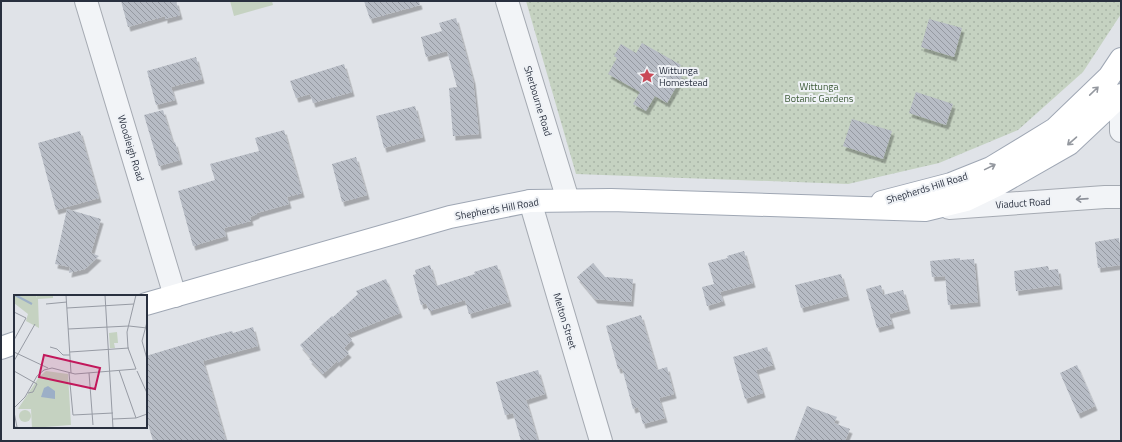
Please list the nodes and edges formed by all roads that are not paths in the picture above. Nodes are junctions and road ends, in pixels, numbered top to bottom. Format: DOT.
graph roads {
  1 [pos="86,1"];
  2 [pos="507,1"];
  3 [pos="1121,59"];
  4 [pos="1121,95"];
  5 [pos="1121,120"];
  6 [pos="1121,132"];
  7 [pos="1121,197"];
  8 [pos="568,200"];
  9 [pos="530,201"];
  10 [pos="859,208"];
  11 [pos="925,210"];
  12 [pos="175,296"];
  13 [pos="147,304"];
  14 [pos="14,343"];
  15 [pos="1,348"];
  16 [pos="601,441"];
  1 -- 12 [label="street, Woodleigh Road"];
  2 -- 8 [label="street, Sherbourne Road"];
  10 -- 3 [label="main road, Shepherds Hill Road, one-way"];
  4 -- 11 [label="main road, Shepherds Hill Road, one-way"];
  5 -- 6 [label="street"];
  7 -- 11 [label="street, Viaduct Road, one-way"];
  8 -- 9 [label="main road, Shepherds Hill Road"];
  8 -- 10 [label="main road, Shepherds Hill Road"];
  9 -- 12 [label="main road, Shepherds Hill Road"];
  9 -- 16 [label="street, Melton Street"];
  10 -- 11 [label="main road, Shepherds Hill Road"];
  12 -- 13 [label="main road, Shepherds Hill Road"];
  14 -- 15 [label="main road"];
}
